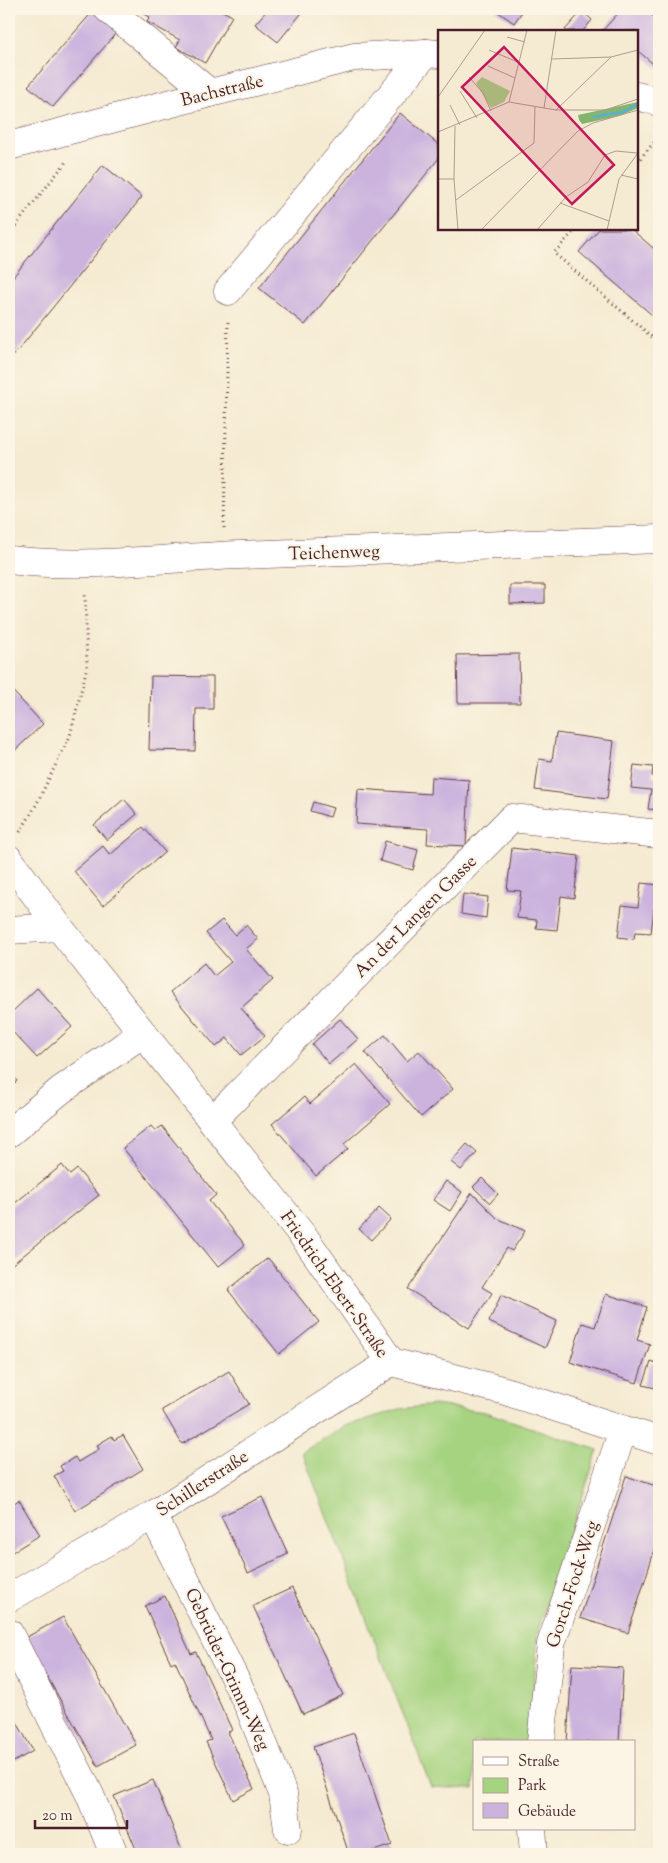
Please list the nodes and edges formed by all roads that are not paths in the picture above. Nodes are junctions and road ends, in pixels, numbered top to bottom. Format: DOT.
graph roads {
  1 [pos="108,9"];
  2 [pos="433,54"];
  3 [pos="210,93"];
  4 [pos="638,96"];
  5 [pos="659,102"];
  6 [pos="9,146"];
  7 [pos="228,291"];
  8 [pos="659,539"];
  9 [pos="9,560"];
  10 [pos="659,834"];
  11 [pos="13,848"];
  12 [pos="59,927"];
  13 [pos="9,930"];
  14 [pos="143,1033"];
  15 [pos="213,1120"];
  16 [pos="9,1133"];
  17 [pos="390,1362"];
  18 [pos="623,1430"];
  19 [pos="659,1441"];
  20 [pos="153,1514"];
  21 [pos="9,1598"];
  22 [pos="9,1633"];
  23 [pos="541,1740"];
  24 [pos="288,1829"];
  25 [pos="532,1830"];
  26 [pos="114,1854"];
  27 [pos="534,1854"];
  1 -- 3 [label="street"];
  2 -- 3 [label="street, Bachstraße"];
  2 -- 7 [label="street"];
  3 -- 6 [label="street, Bachstraße"];
  4 -- 5 [label="street"];
  8 -- 9 [label="street, Teichenweg"];
  10 -- 15 [label="street, An der Langen Gasse"];
  11 -- 12 [label="street, Friedrich-Ebert-Straße"];
  12 -- 13 [label="street"];
  12 -- 14 [label="street, Friedrich-Ebert-Straße"];
  14 -- 15 [label="street, Friedrich-Ebert-Straße"];
  14 -- 16 [label="street"];
  15 -- 17 [label="street, Friedrich-Ebert-Straße"];
  17 -- 18 [label="street, Friedrich-Ebert-Straße"];
  17 -- 20 [label="street, Schillerstraße"];
  18 -- 19 [label="street, Friedrich-Ebert-Straße"];
  18 -- 23 [label="street, Gorch-Fock-Weg"];
  20 -- 21 [label="street, Schillerstraße"];
  20 -- 24 [label="street, Gebrüder-Grimm-Weg"];
  22 -- 26 [label="street"];
  25 -- 27 [label="street"];
}
